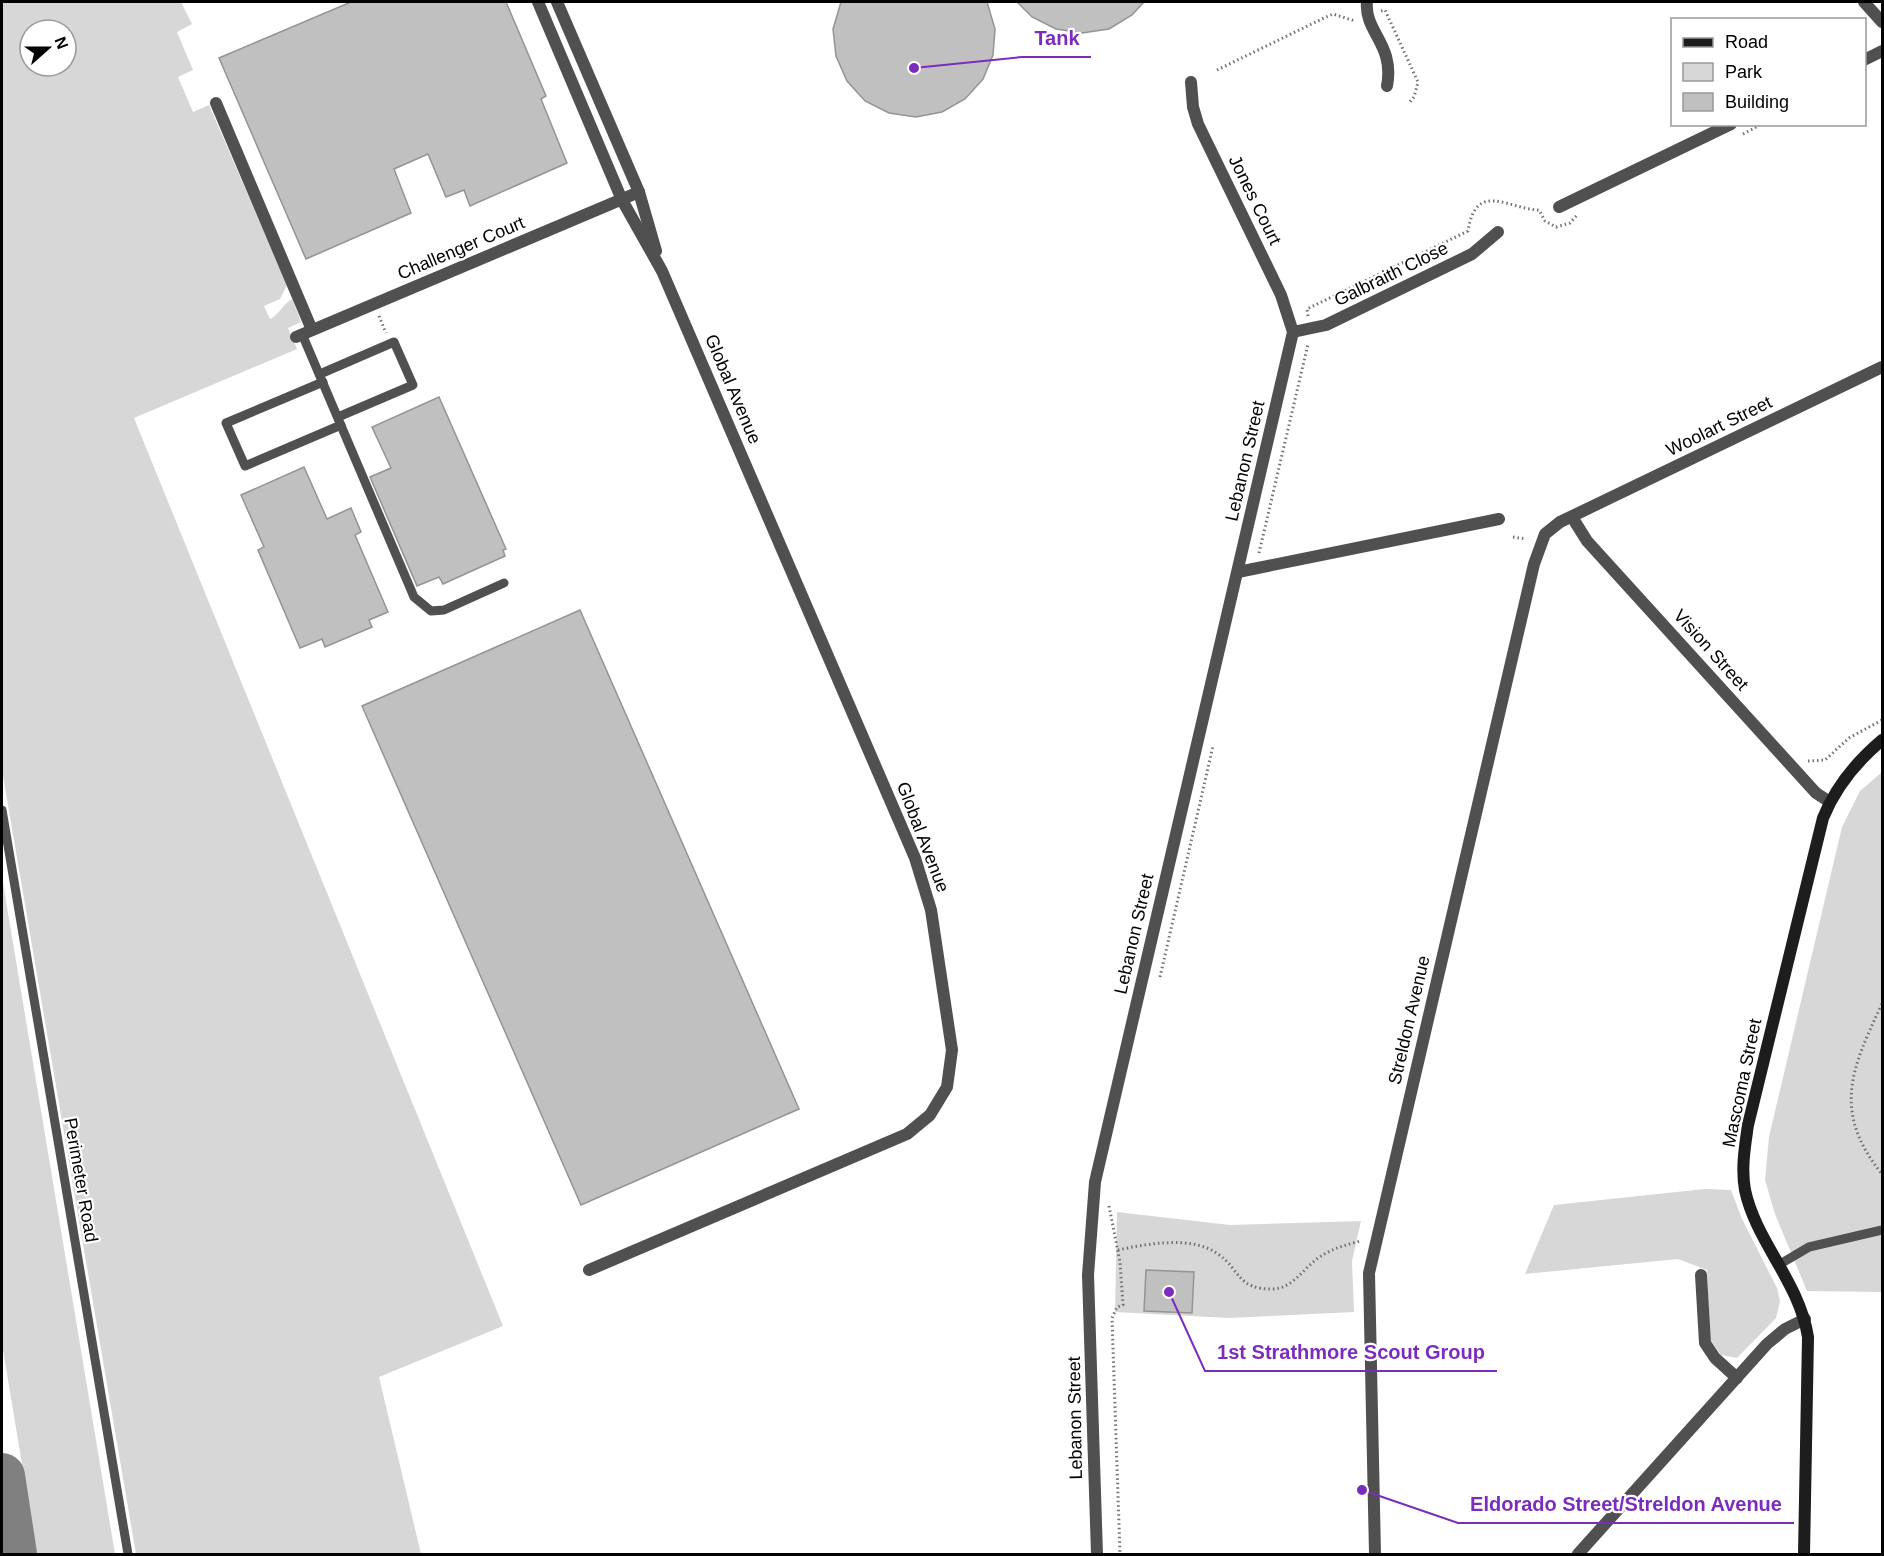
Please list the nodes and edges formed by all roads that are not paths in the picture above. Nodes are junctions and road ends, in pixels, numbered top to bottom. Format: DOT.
graph roads {
  1 [pos="538,2"];
  2 [pos="557,2"];
  3 [pos="1366,2"];
  4 [pos="1864,2"];
  5 [pos="1882,22"];
  6 [pos="1882,51"];
  7 [pos="1866,59"];
  8 [pos="1191,82"];
  9 [pos="1387,86"];
  10 [pos="216,103"];
  11 [pos="1727,126"];
  12 [pos="639,192"];
  13 [pos="622,200"];
  14 [pos="1559,207"];
  15 [pos="1498,232"];
  16 [pos="662,271"];
  17 [pos="1293,332"];
  18 [pos="304,333"];
  19 [pos="1882,367"];
  20 [pos="321,378"];
  21 [pos="339,421"];
  22 [pos="1572,517"];
  23 [pos="1499,519"];
  24 [pos="1238,572"];
  25 [pos="504,583"];
  26 [pos="1882,740"];
  27 [pos="1830,802"];
  28 [pos="2,810"];
  29 [pos="1882,1230"];
  30 [pos="1780,1264"];
  31 [pos="589,1270"];
  32 [pos="1701,1275"];
  33 [pos="1805,1319"];
  34 [pos="1737,1378"];
  35 [pos="128,1554"];
  36 [pos="1096,1554"];
  37 [pos="1375,1554"];
  38 [pos="1578,1554"];
  39 [pos="1804,1554"];
  1 -- 13 [label="street, Global Avenue"];
  2 -- 12 [label="street, Global Avenue"];
  3 -- 9 [label="street"];
  4 -- 5 [label="street"];
  6 -- 7 [label="street"];
  8 -- 17 [label="street, Jones Court"];
  10 -- 18 [label="street"];
  11 -- 14 [label="street"];
  12 -- 13 [label="street, Challenger Court"];
  12 -- 16 [label="street, Global Avenue"];
  13 -- 16 [label="street, Global Avenue"];
  13 -- 18 [label="street, Challenger Court"];
  15 -- 17 [label="street, Galbraith Close"];
  16 -- 31 [label="street, Global Avenue"];
  17 -- 24 [label="street, Lebanon Street"];
  18 -- 20 [label="lane"];
  19 -- 22 [label="street, Woolart Street"];
  20 -- 21 [label="lane"];
  20 -- 21 [label="lane"];
  20 -- 21 [label="lane"];
  21 -- 25 [label="lane"];
  22 -- 27 [label="street, Vision Street"];
  22 -- 37 [label="street, Streldon Avenue"];
  23 -- 24 [label="street"];
  24 -- 36 [label="street, Lebanon Street"];
  26 -- 27 [label="main road, Mascoma Street"];
  27 -- 30 [label="main road, Mascoma Street"];
  28 -- 35 [label="lane, Perimeter Road"];
  29 -- 30 [label="lane"];
  30 -- 33 [label="main road, Mascoma Street"];
  32 -- 34 [label="street"];
  33 -- 34 [label="street"];
  33 -- 39 [label="main road, Mascoma Street"];
  34 -- 38 [label="street"];
}
